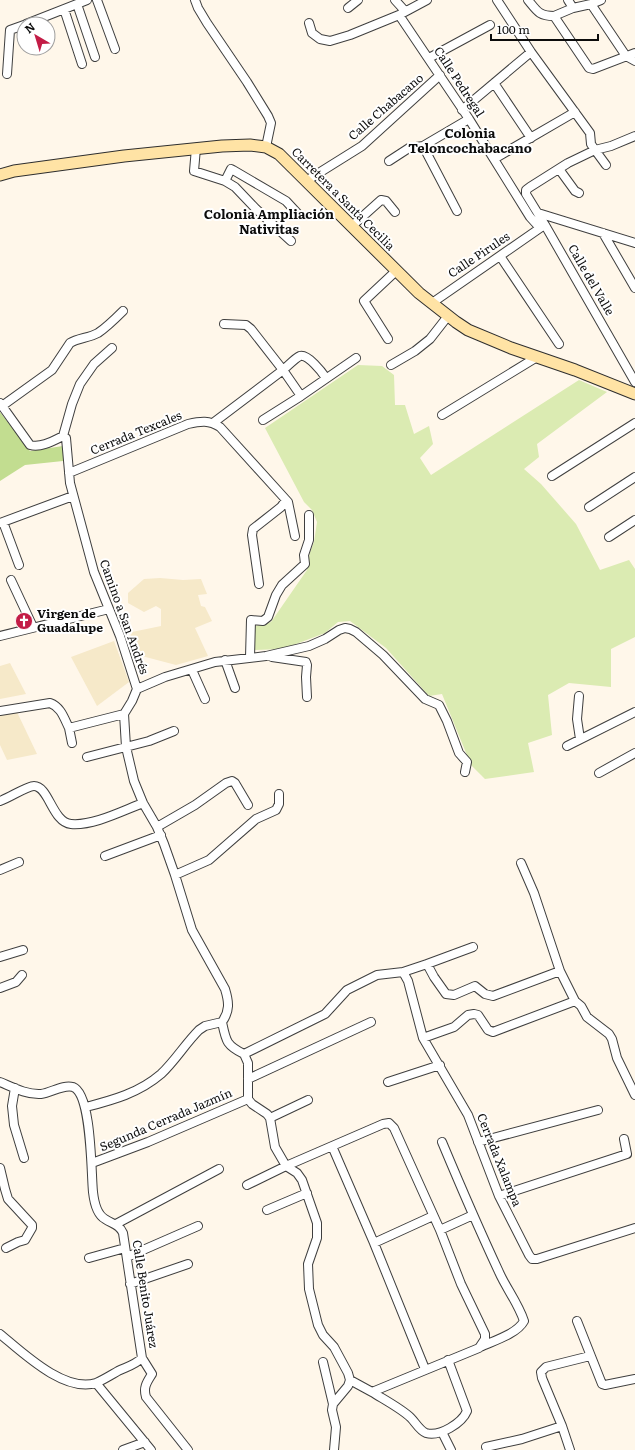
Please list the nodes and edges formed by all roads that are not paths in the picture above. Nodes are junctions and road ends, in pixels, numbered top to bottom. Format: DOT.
graph roads {
  1 [pos="87,0"];
  2 [pos="97,0"];
  3 [pos="195,0"];
  4 [pos="358,0"];
  5 [pos="395,0"];
  6 [pos="427,0"];
  7 [pos="497,0"];
  8 [pos="528,0"];
  9 [pos="568,0"];
  10 [pos="601,0"];
  11 [pos="77,4"];
  12 [pos="591,4"];
  13 [pos="348,8"];
  14 [pos="573,8"];
  15 [pos="64,9"];
  16 [pos="402,13"];
  17 [pos="46,16"];
  18 [pos="554,16"];
  19 [pos="309,23"];
  20 [pos="490,25"];
  21 [pos="16,28"];
  22 [pos="115,49"];
  23 [pos="531,52"];
  24 [pos="635,53"];
  25 [pos="626,56"];
  26 [pos="95,57"];
  27 [pos="429,58"];
  28 [pos="635,61"];
  29 [pos="82,64"];
  30 [pos="7,74"];
  31 [pos="440,75"];
  32 [pos="494,83"];
  33 [pos="462,110"];
  34 [pos="575,112"];
  35 [pos="469,119"];
  36 [pos="635,136"];
  37 [pos="531,138"];
  38 [pos="423,146"];
  39 [pos="266,147"];
  40 [pos="196,148"];
  41 [pos="595,150"];
  42 [pos="494,159"];
  43 [pos="389,161"];
  44 [pos="606,165"];
  45 [pos="559,169"];
  46 [pos="0,175"];
  47 [pos="225,181"];
  48 [pos="306,181"];
  49 [pos="579,193"];
  50 [pos="395,212"];
  51 [pos="457,212"];
  52 [pos="538,213"];
  53 [pos="300,215"];
  54 [pos="352,226"];
  55 [pos="543,227"];
  56 [pos="603,233"];
  57 [pos="291,241"];
  58 [pos="635,243"];
  59 [pos="500,256"];
  60 [pos="396,271"];
  61 [pos="635,288"];
  62 [pos="432,303"];
  63 [pos="123,311"];
  64 [pos="448,316"];
  65 [pos="224,324"];
  66 [pos="388,339"];
  67 [pos="559,344"];
  68 [pos="112,348"];
  69 [pos="537,357"];
  70 [pos="356,358"];
  71 [pos="391,365"];
  72 [pos="283,370"];
  73 [pos="326,378"];
  74 [pos="635,382"];
  75 [pos="635,394"];
  76 [pos="301,396"];
  77 [pos="1,405"];
  78 [pos="442,415"];
  79 [pos="263,420"];
  80 [pos="213,423"];
  81 [pos="635,423"];
  82 [pos="63,436"];
  83 [pos="69,473"];
  84 [pos="552,476"];
  85 [pos="635,477"];
  86 [pos="73,496"];
  87 [pos="286,500"];
  88 [pos="589,507"];
  89 [pos="309,515"];
  90 [pos="635,520"];
  91 [pos="2,523"];
  92 [pos="295,536"];
  93 [pos="609,537"];
  94 [pos="19,565"];
  95 [pos="11,580"];
  96 [pos="259,584"];
  97 [pos="109,609"];
  98 [pos="32,627"];
  99 [pos="0,636"];
  100 [pos="266,656"];
  101 [pos="250,657"];
  102 [pos="225,660"];
  103 [pos="192,670"];
  104 [pos="235,688"];
  105 [pos="138,689"];
  106 [pos="579,696"];
  107 [pos="307,697"];
  108 [pos="205,699"];
  109 [pos="0,711"];
  110 [pos="635,712"];
  111 [pos="124,714"];
  112 [pos="69,728"];
  113 [pos="174,731"];
  114 [pos="580,739"];
  115 [pos="72,743"];
  116 [pos="567,746"];
  117 [pos="126,747"];
  118 [pos="635,753"];
  119 [pos="87,757"];
  120 [pos="465,772"];
  121 [pos="599,773"];
  122 [pos="279,794"];
  123 [pos="0,801"];
  124 [pos="143,803"];
  125 [pos="248,804"];
  126 [pos="159,831"];
  127 [pos="105,856"];
  128 [pos="19,862"];
  129 [pos="521,863"];
  130 [pos="0,870"];
  131 [pos="175,875"];
  132 [pos="473,947"];
  133 [pos="23,950"];
  134 [pos="0,957"];
  135 [pos="427,964"];
  136 [pos="560,971"];
  137 [pos="403,972"];
  138 [pos="22,975"];
  139 [pos="0,988"];
  140 [pos="575,1001"];
  141 [pos="222,1022"];
  142 [pos="371,1022"];
  143 [pos="423,1038"];
  144 [pos="244,1054"];
  145 [pos="440,1065"];
  146 [pos="248,1079"];
  147 [pos="0,1082"];
  148 [pos="388,1082"];
  149 [pos="15,1088"];
  150 [pos="635,1095"];
  151 [pos="248,1099"];
  152 [pos="308,1100"];
  153 [pos="86,1107"];
  154 [pos="598,1110"];
  155 [pos="270,1118"];
  156 [pos="624,1139"];
  157 [pos="442,1142"];
  158 [pos="478,1142"];
  159 [pos="332,1146"];
  160 [pos="635,1151"];
  161 [pos="626,1154"];
  162 [pos="24,1158"];
  163 [pos="92,1164"];
  164 [pos="286,1166"];
  165 [pos="0,1168"];
  166 [pos="219,1169"];
  167 [pos="248,1185"];
  168 [pos="307,1193"];
  169 [pos="499,1196"];
  170 [pos="268,1210"];
  171 [pos="433,1216"];
  172 [pos="473,1216"];
  173 [pos="116,1224"];
  174 [pos="198,1226"];
  175 [pos="635,1228"];
  176 [pos="440,1230"];
  177 [pos="374,1243"];
  178 [pos="6,1248"];
  179 [pos="125,1248"];
  180 [pos="127,1257"];
  181 [pos="89,1258"];
  182 [pos="188,1264"];
  183 [pos="130,1284"];
  184 [pos="577,1321"];
  185 [pos="0,1334"];
  186 [pos="479,1348"];
  187 [pos="590,1356"];
  188 [pos="142,1358"];
  189 [pos="448,1360"];
  190 [pos="323,1362"];
  191 [pos="425,1370"];
  192 [pos="635,1379"];
  193 [pos="350,1380"];
  194 [pos="96,1383"];
  195 [pos="372,1392"];
  196 [pos="333,1404"];
  197 [pos="562,1426"];
  198 [pos="442,1432"];
  199 [pos="145,1442"];
  200 [pos="486,1447"];
  201 [pos="123,1450"];
  202 [pos="151,1450"];
  203 [pos="188,1450"];
  204 [pos="334,1450"];
  205 [pos="451,1450"];
  206 [pos="570,1450"];
  1 -- 11 [label="street"];
  2 -- 22 [label="street"];
  3 -- 39 [label="street"];
  4 -- 13 [label="street"];
  5 -- 16 [label="street, Calle Pedregal"];
  6 -- 16 [label="street"];
  7 -- 23 [label="street"];
  8 -- 18 [label="street"];
  9 -- 14 [label="street"];
  10 -- 12 [label="street"];
  11 -- 15 [label="street"];
  11 -- 26 [label="street"];
  12 -- 14 [label="street"];
  12 -- 25 [label="street"];
  14 -- 18 [label="street"];
  15 -- 17 [label="street"];
  15 -- 29 [label="street"];
  16 -- 19 [label="street"];
  16 -- 27 [label="street, Calle Pedregal"];
  18 -- 25 [label="street"];
  20 -- 27 [label="street"];
  21 -- 30 [label="street"];
  23 -- 32 [label="street"];
  23 -- 34 [label="street"];
  24 -- 25 [label="street"];
  25 -- 28 [label="street"];
  27 -- 31 [label="street, Calle Pedregal"];
  31 -- 33 [label="street, Calle Pedregal"];
  31 -- 48 [label="street, Calle Chabacano"];
  32 -- 33 [label="street"];
  32 -- 37 [label="street"];
  33 -- 35 [label="street, Calle Pedregal"];
  34 -- 37 [label="street"];
  34 -- 41 [label="street"];
  35 -- 38 [label="street"];
  35 -- 42 [label="street, Calle Pedregal"];
  36 -- 41 [label="street"];
  37 -- 42 [label="street"];
  38 -- 43 [label="street"];
  38 -- 51 [label="street"];
  39 -- 40 [label="main road"];
  39 -- 48 [label="main road, Carretera a Santa Cecilia"];
  40 -- 46 [label="main road"];
  40 -- 47 [label="street"];
  41 -- 44 [label="street"];
  41 -- 45 [label="street"];
  42 -- 55 [label="street, Calle Pedregal"];
  45 -- 49 [label="street"];
  45 -- 52 [label="street, Calle del Valle"];
  47 -- 53 [label="street"];
  47 -- 57 [label="street"];
  48 -- 54 [label="main road, Carretera a Santa Cecilia"];
  50 -- 54 [label="street"];
  52 -- 55 [label="street, Calle del Valle"];
  52 -- 56 [label="street"];
  54 -- 60 [label="main road, Carretera a Santa Cecilia"];
  55 -- 59 [label="street, Calle Pirules"];
  55 -- 74 [label="street, Calle del Valle"];
  56 -- 58 [label="street"];
  56 -- 61 [label="street"];
  59 -- 62 [label="street, Calle Pirules"];
  59 -- 67 [label="street"];
  60 -- 62 [label="main road, Carretera a Santa Cecilia"];
  60 -- 66 [label="street"];
  62 -- 64 [label="main road, Carretera a Santa Cecilia"];
  63 -- 77 [label="street"];
  64 -- 69 [label="main road, Carretera a Santa Cecilia"];
  64 -- 71 [label="street"];
  65 -- 72 [label="street"];
  68 -- 82 [label="street"];
  69 -- 75 [label="main road, Carretera a Santa Cecilia"];
  69 -- 78 [label="street"];
  70 -- 73 [label="street"];
  72 -- 73 [label="street"];
  72 -- 76 [label="street"];
  72 -- 80 [label="street"];
  73 -- 76 [label="street"];
  76 -- 79 [label="street"];
  77 -- 82 [label="street"];
  80 -- 83 [label="street, Cerrada Texcales"];
  80 -- 87 [label="street"];
  81 -- 84 [label="street"];
  82 -- 83 [label="street, Camino a San Andrés"];
  83 -- 86 [label="street, Camino a San Andrés"];
  85 -- 88 [label="street"];
  86 -- 91 [label="street"];
  86 -- 97 [label="street, Camino a San Andrés"];
  87 -- 92 [label="street"];
  87 -- 96 [label="street"];
  89 -- 101 [label="street"];
  90 -- 93 [label="street"];
  91 -- 94 [label="street"];
  95 -- 98 [label="street"];
  97 -- 98 [label="street"];
  97 -- 105 [label="street, Camino a San Andrés"];
  98 -- 99 [label="street"];
  100 -- 101 [label="street"];
  100 -- 107 [label="street"];
  100 -- 120 [label="street"];
  101 -- 102 [label="street"];
  102 -- 103 [label="street"];
  102 -- 104 [label="street"];
  103 -- 105 [label="street"];
  103 -- 108 [label="street"];
  105 -- 111 [label="street, Camino a San Andrés"];
  106 -- 114 [label="street"];
  109 -- 112 [label="street"];
  110 -- 114 [label="street"];
  111 -- 112 [label="street"];
  111 -- 117 [label="street"];
  112 -- 115 [label="street"];
  113 -- 117 [label="street"];
  114 -- 116 [label="street"];
  117 -- 119 [label="street"];
  117 -- 124 [label="street"];
  118 -- 121 [label="street"];
  122 -- 131 [label="street"];
  123 -- 124 [label="street"];
  124 -- 126 [label="street"];
  125 -- 126 [label="street"];
  126 -- 127 [label="street"];
  126 -- 131 [label="street"];
  128 -- 130 [label="street"];
  129 -- 136 [label="street"];
  131 -- 141 [label="street"];
  132 -- 135 [label="street"];
  133 -- 134 [label="street"];
  135 -- 136 [label="street"];
  135 -- 137 [label="street"];
  136 -- 140 [label="street"];
  137 -- 143 [label="street, Cerrada Xalampa"];
  137 -- 144 [label="street"];
  138 -- 139 [label="street"];
  140 -- 143 [label="street"];
  140 -- 150 [label="street"];
  141 -- 144 [label="street"];
  141 -- 153 [label="street"];
  142 -- 146 [label="street"];
  143 -- 145 [label="street, Cerrada Xalampa"];
  144 -- 146 [label="street"];
  145 -- 148 [label="street"];
  145 -- 158 [label="street, Cerrada Xalampa"];
  146 -- 151 [label="street"];
  147 -- 149 [label="street"];
  149 -- 153 [label="street"];
  149 -- 162 [label="street"];
  151 -- 155 [label="street"];
  151 -- 163 [label="street, Segunda Cerrada Jazmín"];
  152 -- 155 [label="street"];
  153 -- 163 [label="street"];
  154 -- 158 [label="street"];
  155 -- 164 [label="street"];
  156 -- 161 [label="street"];
  157 -- 172 [label="street"];
  158 -- 169 [label="street, Cerrada Xalampa"];
  159 -- 164 [label="street"];
  159 -- 171 [label="street"];
  159 -- 177 [label="street"];
  160 -- 161 [label="street"];
  161 -- 169 [label="street"];
  163 -- 173 [label="street"];
  164 -- 167 [label="street"];
  164 -- 168 [label="street"];
  165 -- 178 [label="street"];
  166 -- 173 [label="street"];
  168 -- 170 [label="street"];
  168 -- 193 [label="street"];
  169 -- 175 [label="street, Cerrada Xalampa"];
  171 -- 176 [label="street"];
  171 -- 177 [label="street"];
  172 -- 176 [label="street"];
  172 -- 186 [label="street"];
  173 -- 179 [label="street, Calle Benito Juárez"];
  174 -- 180 [label="street"];
  176 -- 186 [label="street"];
  177 -- 191 [label="street"];
  179 -- 180 [label="street, Calle Benito Juárez"];
  179 -- 181 [label="street"];
  180 -- 183 [label="street, Calle Benito Juárez"];
  182 -- 183 [label="street"];
  183 -- 188 [label="street, Calle Benito Juárez"];
  184 -- 187 [label="street"];
  185 -- 194 [label="street"];
  186 -- 189 [label="street"];
  187 -- 192 [label="street"];
  187 -- 197 [label="street"];
  188 -- 194 [label="street, Calle Benito Juárez"];
  188 -- 203 [label="street"];
  189 -- 191 [label="street"];
  189 -- 198 [label="street"];
  190 -- 196 [label="street"];
  191 -- 195 [label="street"];
  193 -- 195 [label="street"];
  193 -- 196 [label="street"];
  194 -- 199 [label="street"];
  195 -- 198 [label="street"];
  196 -- 204 [label="street"];
  197 -- 200 [label="street"];
  197 -- 206 [label="street"];
  198 -- 205 [label="street"];
  199 -- 201 [label="street"];
  199 -- 202 [label="street"];
}
